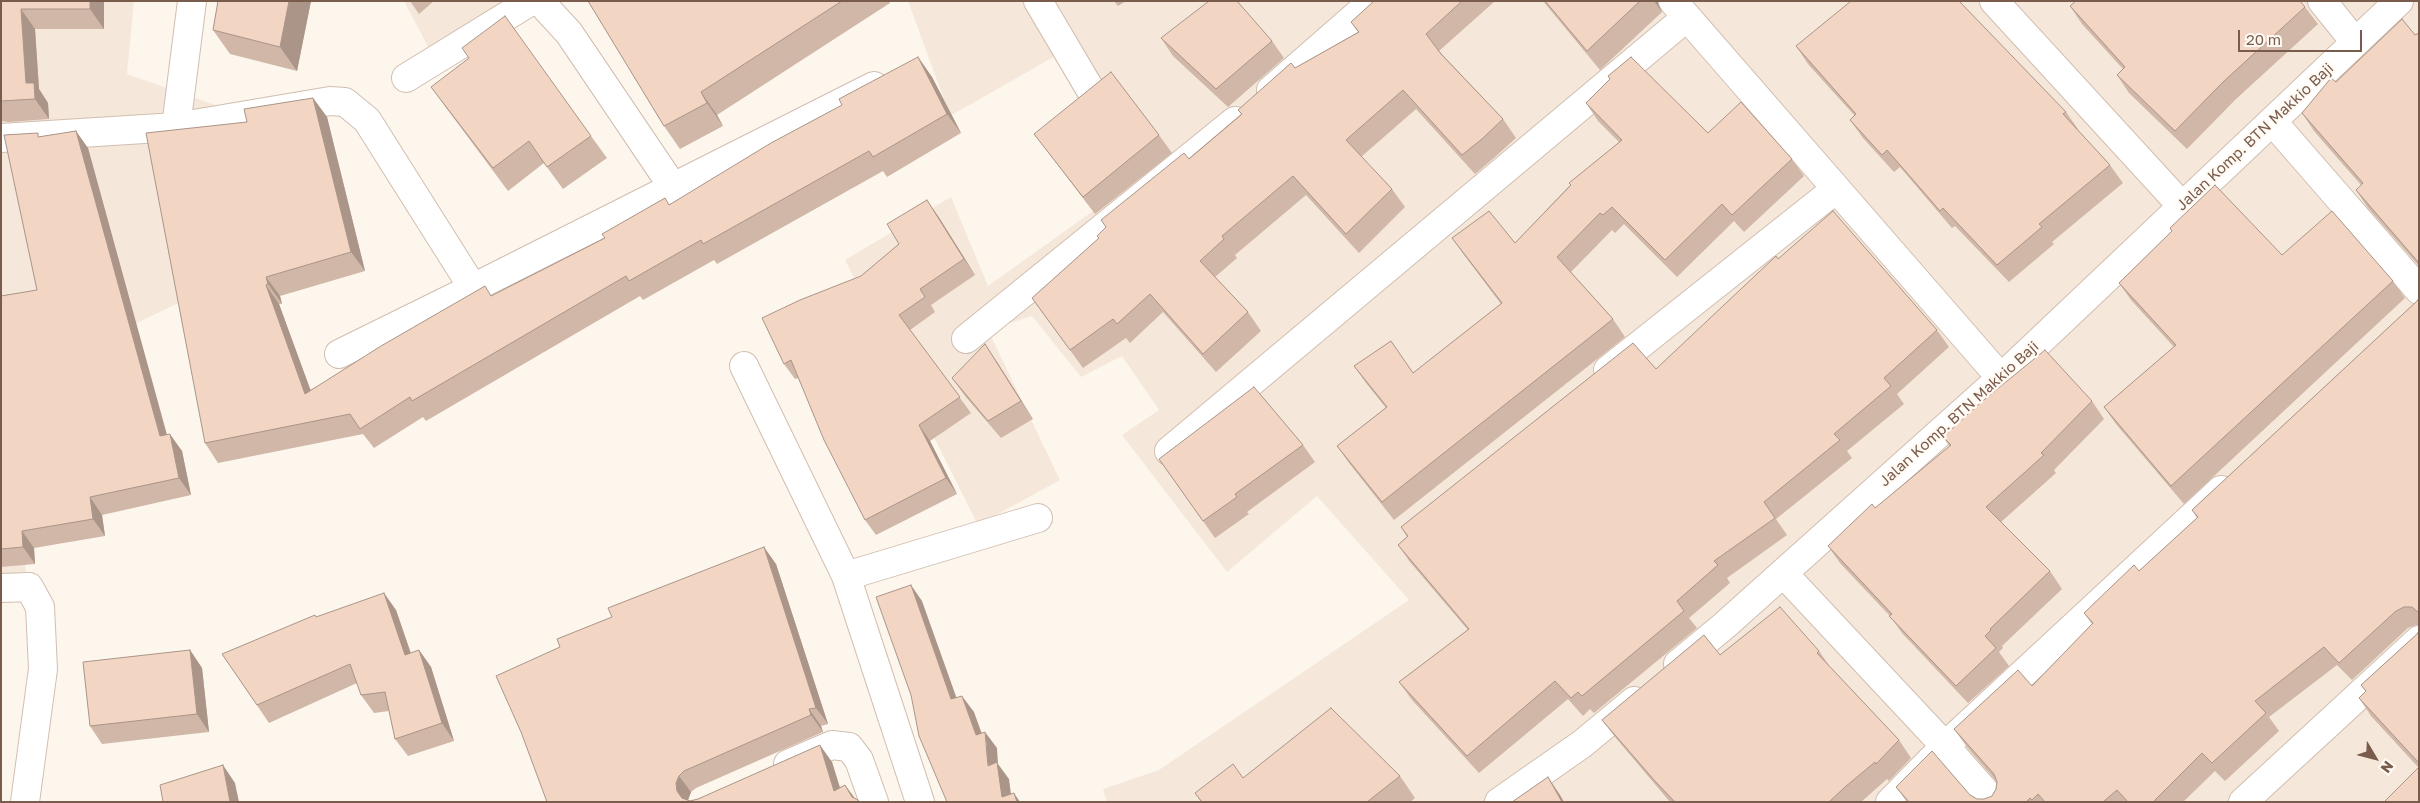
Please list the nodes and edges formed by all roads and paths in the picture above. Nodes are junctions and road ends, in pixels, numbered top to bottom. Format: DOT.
graph roads {
  1 [pos="192,1"];
  2 [pos="1038,1"];
  3 [pos="1372,1"];
  4 [pos="1994,1"];
  5 [pos="2322,1"];
  6 [pos="2399,1"];
  7 [pos="538,5"];
  8 [pos="1680,9"];
  9 [pos="2354,42"];
  10 [pos="893,76"];
  11 [pos="406,78"];
  12 [pos="1090,89"];
  13 [pos="2272,121"];
  14 [pos="176,127"];
  15 [pos="1,138"];
  16 [pos="673,187"];
  17 [pos="1836,189"];
  18 [pos="2182,206"];
  19 [pos="473,288"];
  20 [pos="2416,304"];
  21 [pos="966,339"];
  22 [pos="339,354"];
  23 [pos="744,366"];
  24 [pos="2001,378"];
  25 [pos="1589,385"];
  26 [pos="1169,450"];
  27 [pos="2236,476"];
  28 [pos="1038,518"];
  29 [pos="1783,573"];
  30 [pos="846,576"];
  31 [pos="1,588"];
  32 [pos="2419,640"];
  33 [pos="1945,746"];
  34 [pos="763,775"];
  35 [pos="25,802"];
  36 [pos="874,802"];
  37 [pos="920,802"];
  38 [pos="1499,802"];
  39 [pos="1890,802"];
  40 [pos="1994,802"];
  41 [pos="2243,802"];
  1 -- 14 [label="street"];
  2 -- 12 [label="street"];
  3 -- 21 [label="street"];
  4 -- 18 [label="street"];
  5 -- 9 [label="street"];
  6 -- 9 [label="street, Jalan Komp. BTN Makkio Baji"];
  7 -- 11 [label="street"];
  7 -- 16 [label="street"];
  8 -- 17 [label="street"];
  8 -- 26 [label="street"];
  9 -- 13 [label="street, Jalan Komp. BTN Makkio Baji"];
  10 -- 16 [label="street"];
  13 -- 18 [label="street, Jalan Komp. BTN Makkio Baji"];
  13 -- 20 [label="street"];
  14 -- 15 [label="street"];
  14 -- 19 [label="street"];
  16 -- 19 [label="street"];
  17 -- 24 [label="street"];
  17 -- 25 [label="street"];
  18 -- 24 [label="street, Jalan Komp. BTN Makkio Baji"];
  19 -- 22 [label="street"];
  23 -- 30 [label="street"];
  24 -- 29 [label="street, Jalan Komp. BTN Makkio Baji"];
  27 -- 33 [label="street"];
  28 -- 30 [label="street"];
  29 -- 33 [label="street"];
  29 -- 38 [label="street, Jalan Komp. BTN Makkio Baji"];
  30 -- 37 [label="street"];
  31 -- 35 [label="street"];
  32 -- 41 [label="street"];
  33 -- 39 [label="street"];
  33 -- 40 [label="street"];
  34 -- 36 [label="street"];
}
